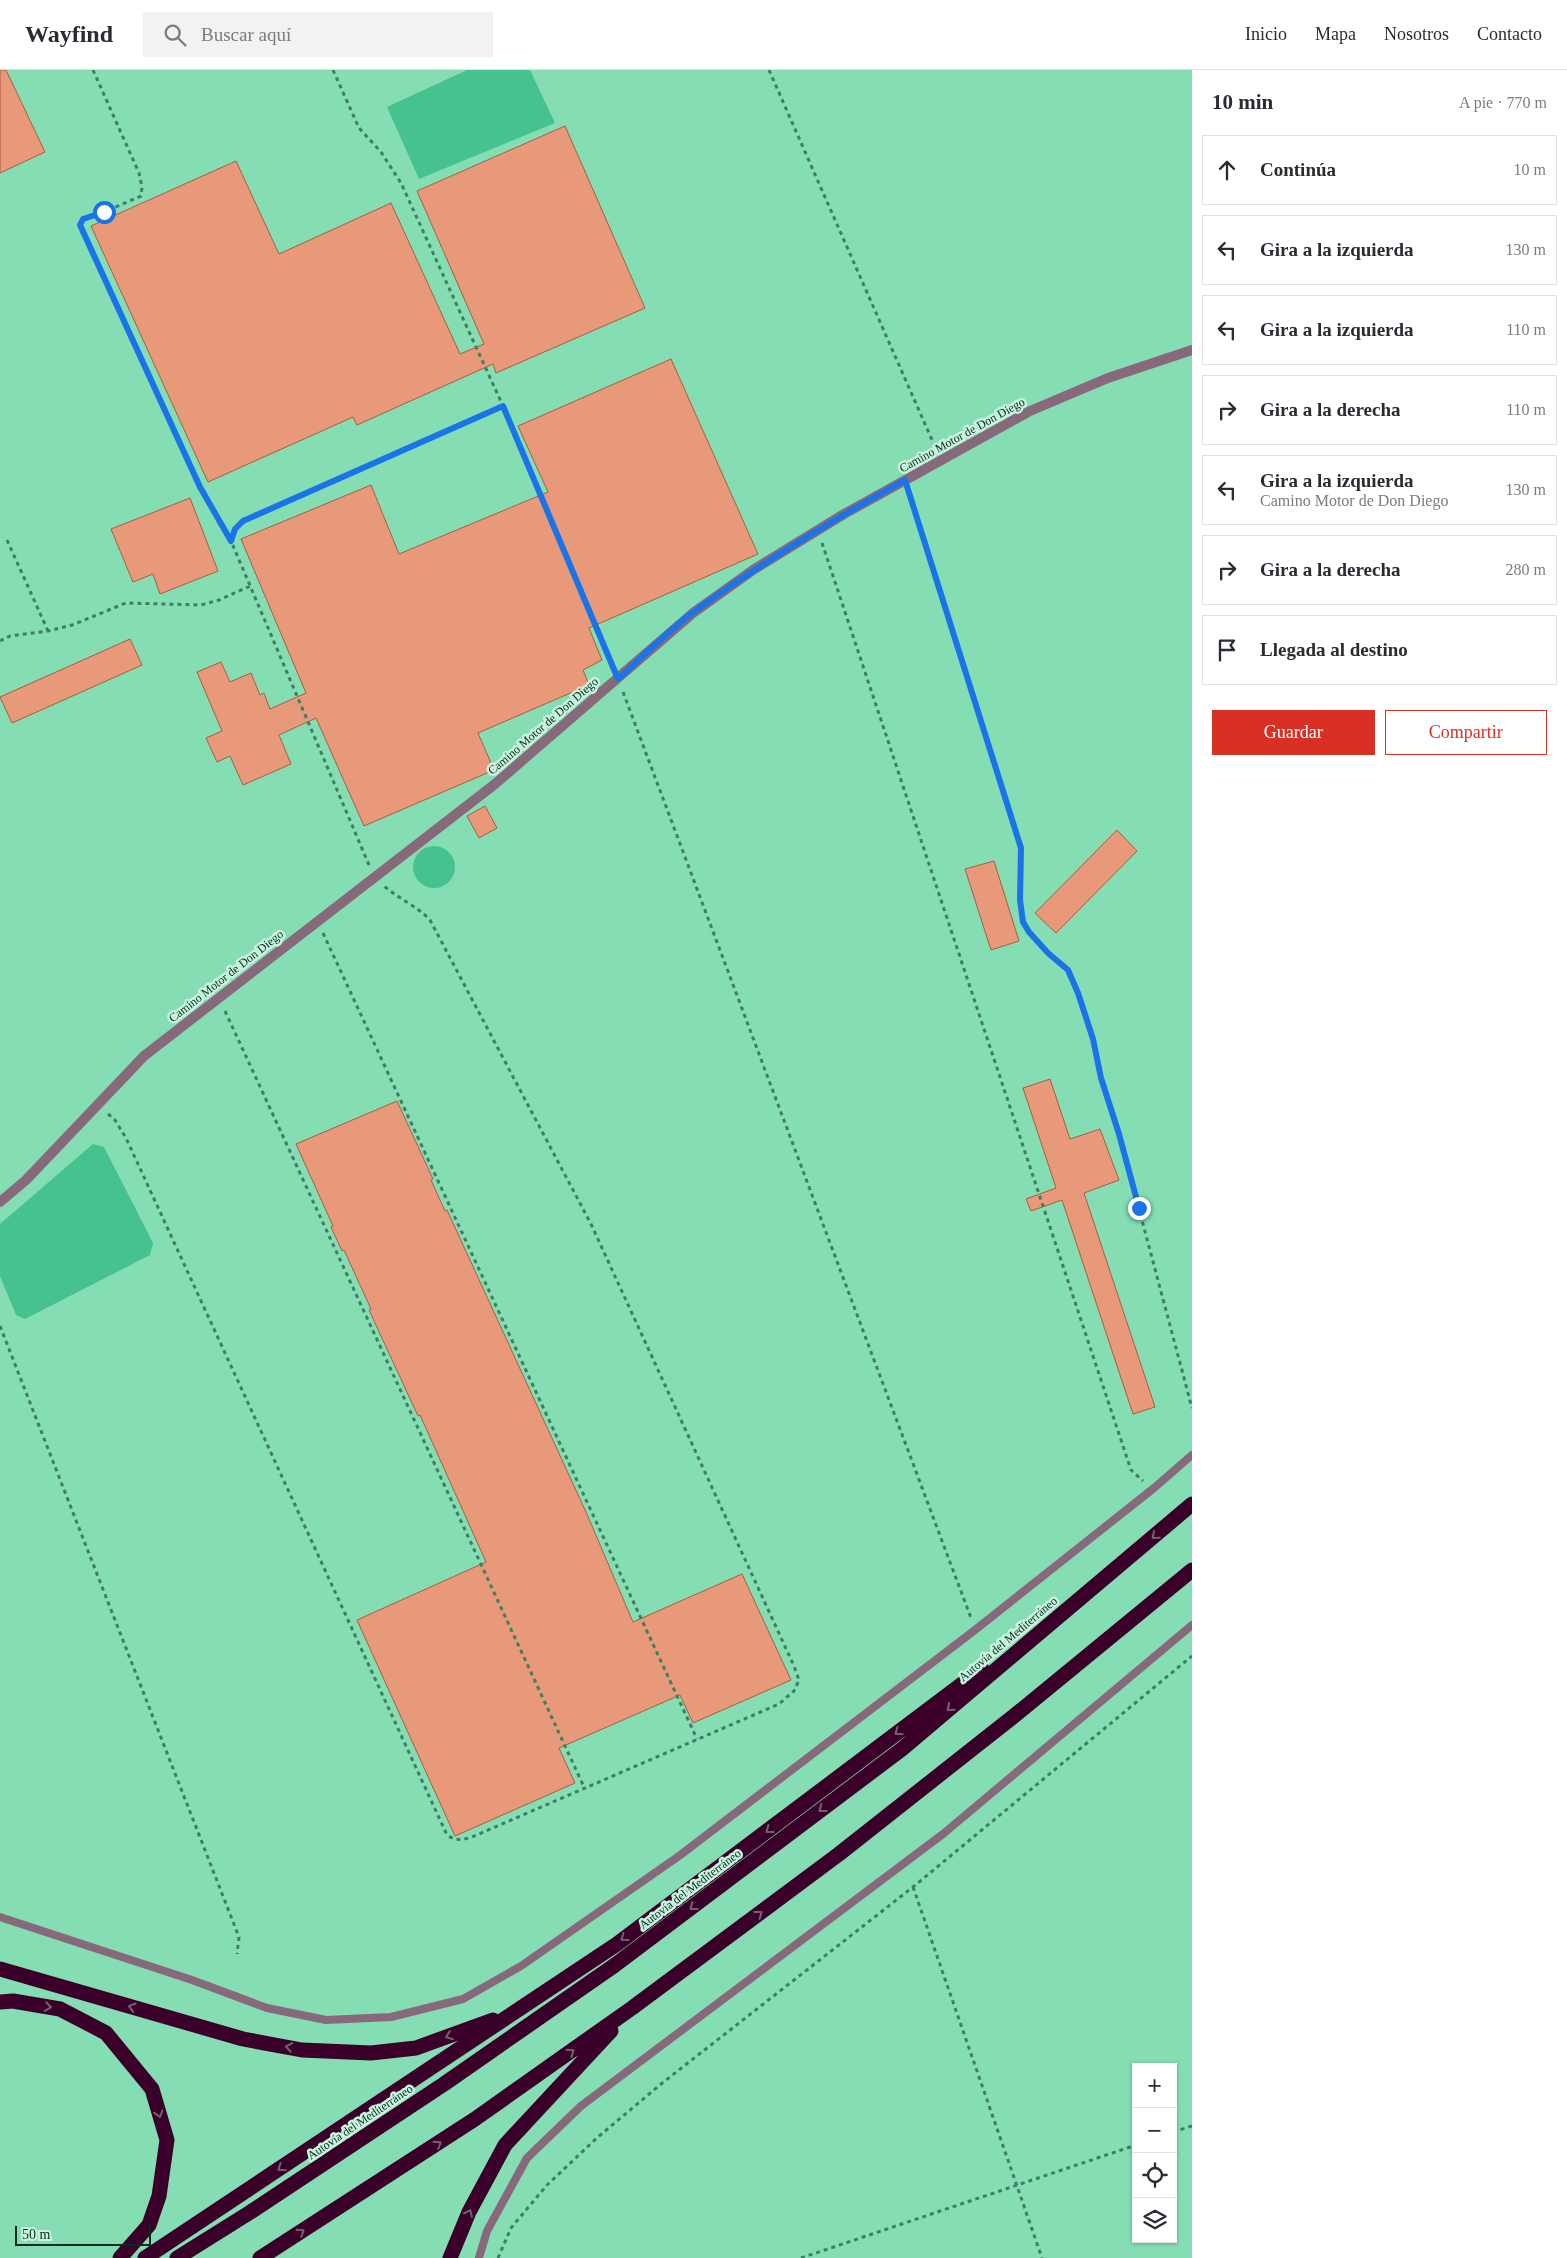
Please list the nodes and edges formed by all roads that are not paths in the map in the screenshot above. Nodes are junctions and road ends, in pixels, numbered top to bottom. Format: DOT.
graph roads {
  1 [pos="1192,350"];
  2 [pos="0,1202"];
  3 [pos="1192,1455"];
  4 [pos="1192,1504"];
  5 [pos="1192,1570"];
  6 [pos="1192,1625"];
  7 [pos="1038,1634"];
  8 [pos="0,1917"];
  9 [pos="0,1969"];
  10 [pos="0,2002"];
  11 [pos="632,2008"];
  12 [pos="512,2015"];
  13 [pos="120,2258"];
  14 [pos="145,2258"];
  15 [pos="177,2258"];
  16 [pos="260,2258"];
  17 [pos="450,2258"];
  18 [pos="479,2258"];
  1 -- 2 [label="street, Camino Motor de Don Diego"];
  3 -- 8 [label="lane"];
  4 -- 7 [label="highway, Autovía del Mediterráneo, one-way"];
  11 -- 5 [label="highway, one-way"];
  6 -- 18 [label="lane"];
  7 -- 12 [label="highway, one-way"];
  7 -- 15 [label="highway, Autovía del Mediterráneo, one-way"];
  12 -- 9 [label="highway, one-way"];
  10 -- 13 [label="highway, one-way"];
  16 -- 11 [label="highway, one-way"];
  17 -- 11 [label="highway, one-way"];
  12 -- 14 [label="highway, one-way"];
}
